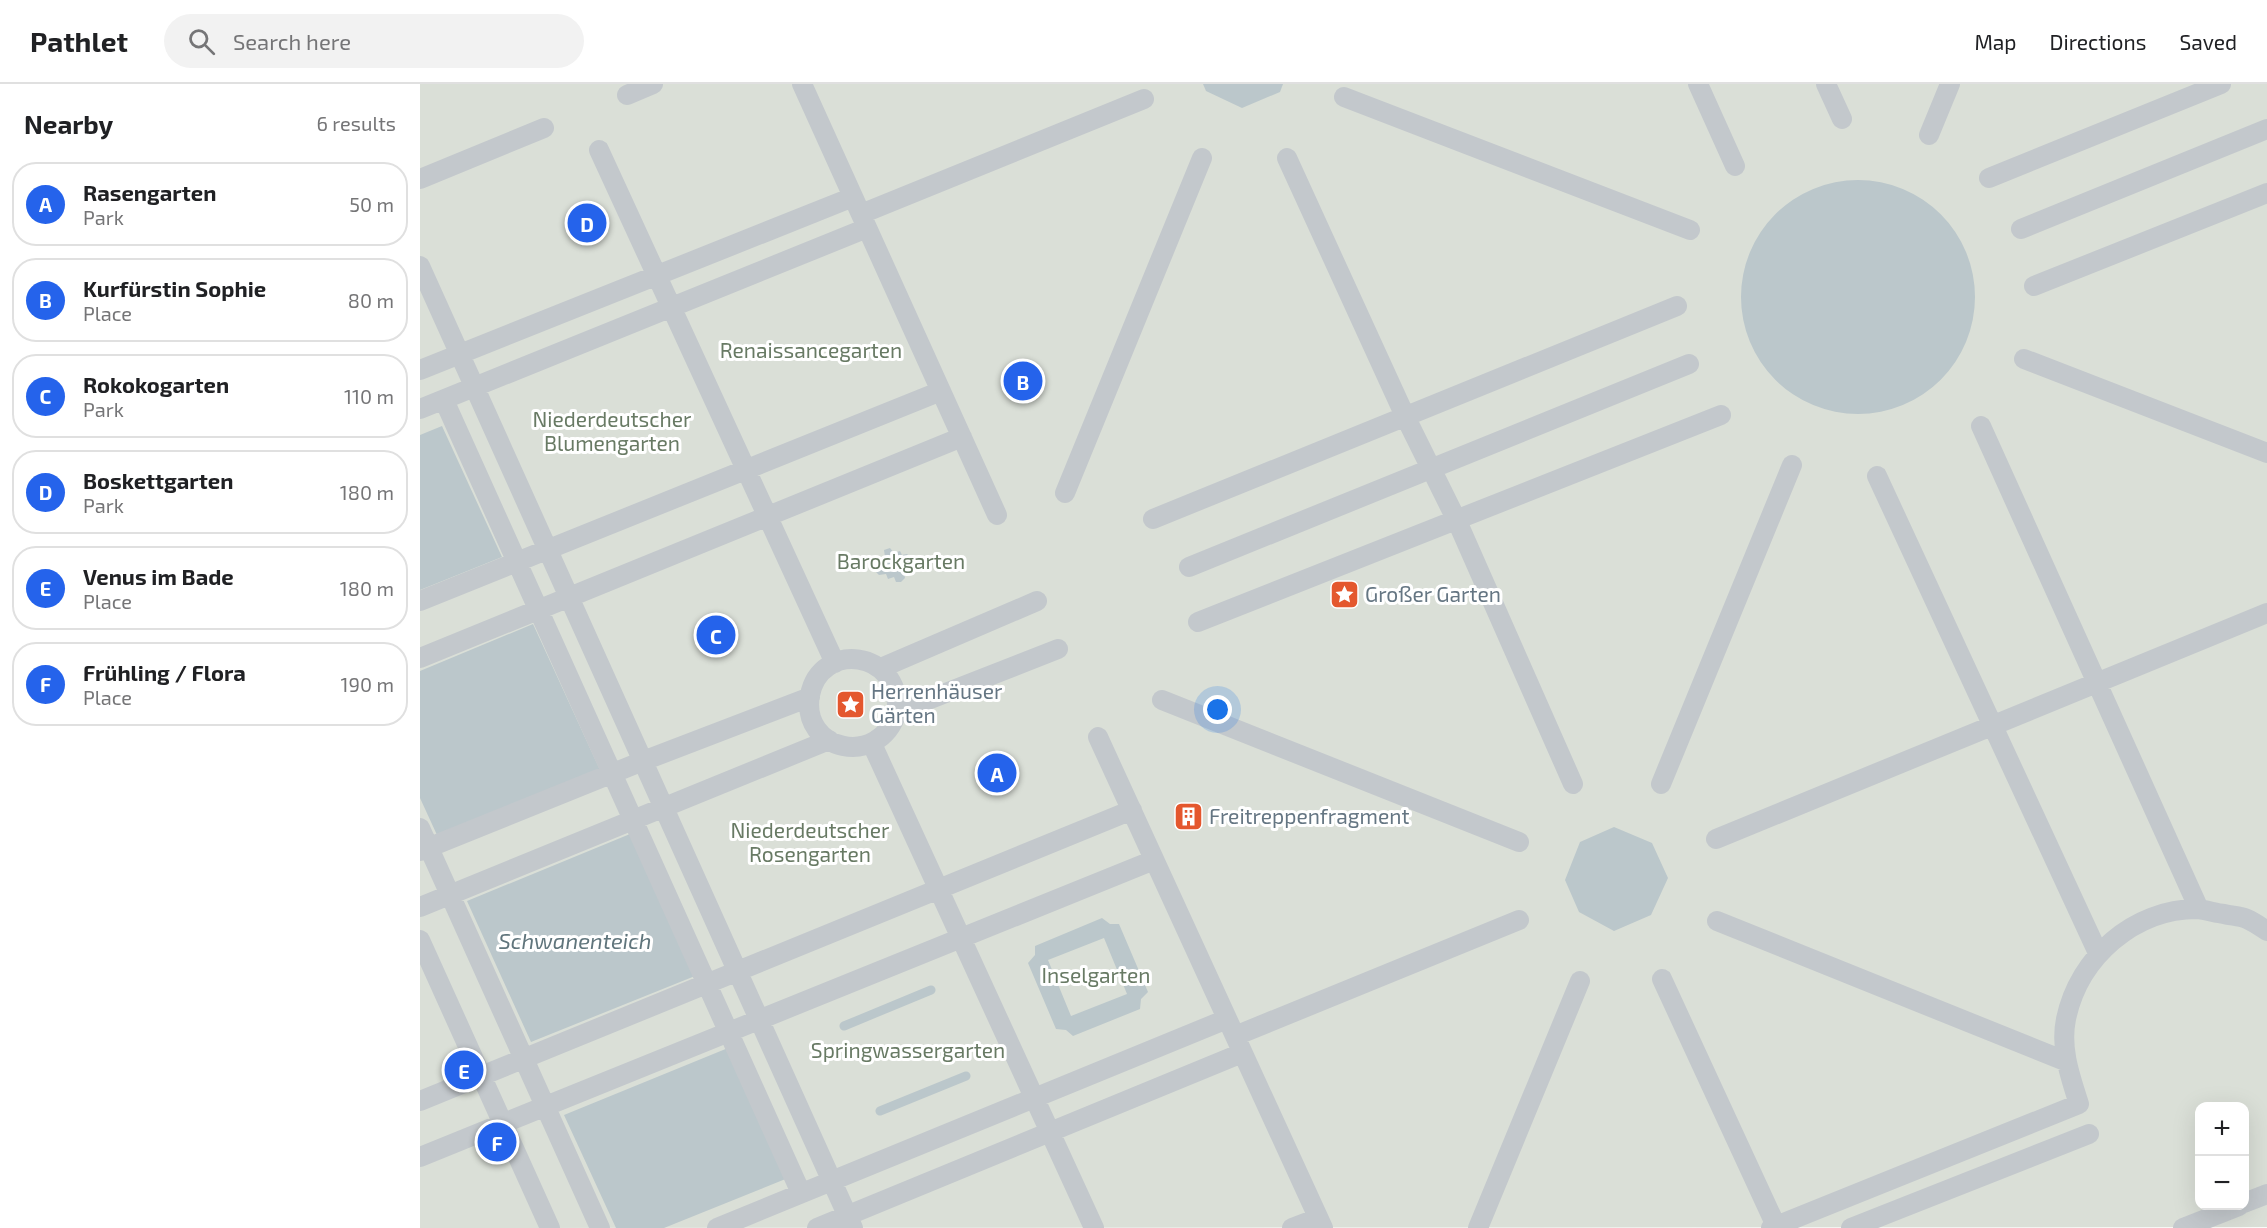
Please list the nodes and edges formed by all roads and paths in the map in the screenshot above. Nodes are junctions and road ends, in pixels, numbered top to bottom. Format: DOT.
graph roads {
  1 [pos="653,84"];
  2 [pos="802,84"];
  3 [pos="1698,84"];
  4 [pos="1826,84"];
  5 [pos="1950,84"];
  6 [pos="2222,84"];
  7 [pos="627,95"];
  8 [pos="1344,97"];
  9 [pos="1144,99"];
  10 [pos="1842,119"];
  11 [pos="544,128"];
  12 [pos="2267,129"];
  13 [pos="1929,135"];
  14 [pos="599,150"];
  15 [pos="1202,158"];
  16 [pos="1287,158"];
  17 [pos="1735,165"];
  18 [pos="420,178"];
  19 [pos="1989,178"];
  20 [pos="2267,193"];
  21 [pos="860,213"];
  22 [pos="2021,229"];
  23 [pos="1690,230"];
  24 [pos="420,266"];
  25 [pos="657,275"];
  26 [pos="2034,286"];
  27 [pos="1677,306"];
  28 [pos="671,307"];
  29 [pos="460,354"];
  30 [pos="2024,359"];
  31 [pos="1689,364"];
  32 [pos="420,370"];
  33 [pos="474,387"];
  34 [pos="941,391"];
  35 [pos="444,400"];
  36 [pos="420,409"];
  37 [pos="1720,415"];
  38 [pos="1405,416"];
  39 [pos="1981,426"];
  40 [pos="962,437"];
  41 [pos="2267,453"];
  42 [pos="1792,465"];
  43 [pos="1431,468"];
  44 [pos="746,469"];
  45 [pos="1877,476"];
  46 [pos="1065,493"];
  47 [pos="997,515"];
  48 [pos="768,516"];
  49 [pos="1153,519"];
  50 [pos="1457,521"];
  51 [pos="548,550"];
  52 [pos="517,562"];
  53 [pos="1189,567"];
  54 [pos="569,597"];
  55 [pos="420,601"];
  56 [pos="1037,601"];
  57 [pos="538,609"];
  58 [pos="2267,613"];
  59 [pos="1198,622"];
  60 [pos="1058,649"];
  61 [pos="420,658"];
  62 [pos="835,663"];
  63 [pos="881,668"];
  64 [pos="2098,682"];
  65 [pos="810,696"];
  66 [pos="1162,700"];
  67 [pos="897,712"];
  68 [pos="1991,726"];
  69 [pos="1098,737"];
  70 [pos="829,740"];
  71 [pos="872,744"];
  72 [pos="643,761"];
  73 [pos="612,773"];
  74 [pos="1573,784"];
  75 [pos="1661,784"];
  76 [pos="664,808"];
  77 [pos="1132,810"];
  78 [pos="634,821"];
  79 [pos="420,828"];
  80 [pos="1716,839"];
  81 [pos="1519,842"];
  82 [pos="424,850"];
  83 [pos="1154,860"];
  84 [pos="938,889"];
  85 [pos="450,895"];
  86 [pos="420,907"];
  87 [pos="2199,909"];
  88 [pos="1519,920"];
  89 [pos="1717,921"];
  90 [pos="2267,931"];
  91 [pos="961,938"];
  92 [pos="420,940"];
  93 [pos="2098,953"];
  94 [pos="738,972"];
  95 [pos="1662,979"];
  96 [pos="1580,981"];
  97 [pos="708,985"];
  98 [pos="760,1021"];
  99 [pos="729,1033"];
  100 [pos="1235,1036"];
  101 [pos="523,1059"];
  102 [pos="2065,1061"];
  103 [pos="482,1076"];
  104 [pos="1034,1098"];
  105 [pos="420,1101"];
  106 [pos="545,1106"];
  107 [pos="503,1123"];
  108 [pos="1049,1131"];
  109 [pos="2089,1134"];
  110 [pos="420,1157"];
  111 [pos="832,1181"];
  112 [pos="801,1193"];
  113 [pos="2267,1194"];
  114 [pos="2249,1201"];
  115 [pos="2229,1210"];
  116 [pos="850,1222"];
  117 [pos="1320,1223"];
  118 [pos="1774,1227"];
  119 [pos="550,1228"];
  120 [pos="600,1228"];
  121 [pos="717,1228"];
  122 [pos="817,1228"];
  123 [pos="1094,1228"];
  124 [pos="1292,1228"];
  125 [pos="1478,1228"];
  126 [pos="1851,1228"];
  127 [pos="2183,1228"];
  1 -- 7 [label="street"];
  2 -- 21 [label="street"];
  3 -- 17 [label="street"];
  4 -- 10 [label="street"];
  5 -- 13 [label="street"];
  6 -- 19 [label="street"];
  8 -- 23 [label="street"];
  9 -- 21 [label="street"];
  11 -- 18 [label="street"];
  12 -- 22 [label="street"];
  14 -- 25 [label="street"];
  15 -- 46 [label="street"];
  16 -- 38 [label="street"];
  20 -- 26 [label="street"];
  21 -- 25 [label="street"];
  21 -- 28 [label="street"];
  21 -- 34 [label="street"];
  24 -- 29 [label="street"];
  25 -- 28 [label="street"];
  25 -- 29 [label="street"];
  27 -- 38 [label="street"];
  28 -- 33 [label="street"];
  28 -- 44 [label="street"];
  29 -- 32 [label="street"];
  29 -- 33 [label="street"];
  30 -- 41 [label="street"];
  31 -- 43 [label="street"];
  33 -- 35 [label="street"];
  33 -- 51 [label="street"];
  34 -- 40 [label="street"];
  34 -- 44 [label="street"];
  35 -- 36 [label="street"];
  35 -- 52 [label="street"];
  37 -- 50 [label="street"];
  38 -- 43 [label="street"];
  38 -- 49 [label="street"];
  39 -- 64 [label="street"];
  40 -- 47 [label="street"];
  40 -- 48 [label="street"];
  42 -- 75 [label="street"];
  43 -- 50 [label="street"];
  43 -- 53 [label="street"];
  44 -- 48 [label="street"];
  44 -- 51 [label="street"];
  45 -- 68 [label="street"];
  48 -- 54 [label="street"];
  48 -- 62 [label="street"];
  50 -- 59 [label="street"];
  50 -- 74 [label="street"];
  51 -- 52 [label="street"];
  51 -- 54 [label="street"];
  52 -- 55 [label="street"];
  52 -- 57 [label="street"];
  54 -- 57 [label="street"];
  54 -- 72 [label="street"];
  56 -- 63 [label="street"];
  57 -- 61 [label="street"];
  57 -- 73 [label="street"];
  58 -- 64 [label="street"];
  60 -- 67 [label="street"];
  62 -- 63 [label="street"];
  62 -- 65 [label="street"];
  63 -- 67 [label="street"];
  64 -- 68 [label="street"];
  64 -- 87 [label="street"];
  65 -- 70 [label="street"];
  65 -- 72 [label="street"];
  66 -- 81 [label="street"];
  67 -- 71 [label="street"];
  68 -- 80 [label="street"];
  68 -- 93 [label="street"];
  69 -- 77 [label="street"];
  70 -- 71 [label="street"];
  70 -- 76 [label="street"];
  71 -- 84 [label="street"];
  72 -- 73 [label="street"];
  72 -- 76 [label="street"];
  73 -- 78 [label="street"];
  73 -- 82 [label="street"];
  76 -- 78 [label="street"];
  76 -- 94 [label="street"];
  77 -- 83 [label="street"];
  77 -- 84 [label="street"];
  78 -- 85 [label="street"];
  78 -- 97 [label="street"];
  79 -- 82 [label="street"];
  82 -- 85 [label="street"];
  83 -- 91 [label="street"];
  83 -- 100 [label="street"];
  84 -- 91 [label="street"];
  84 -- 94 [label="street"];
  85 -- 86 [label="street"];
  85 -- 101 [label="street"];
  87 -- 90 [label="street"];
  87 -- 93 [label="street"];
  88 -- 100 [label="street"];
  89 -- 102 [label="street"];
  91 -- 98 [label="street"];
  91 -- 104 [label="street"];
  92 -- 103 [label="street"];
  93 -- 102 [label="street"];
  94 -- 97 [label="street"];
  94 -- 98 [label="street"];
  95 -- 118 [label="street"];
  96 -- 125 [label="street"];
  97 -- 99 [label="street"];
  97 -- 101 [label="street"];
  98 -- 99 [label="street"];
  98 -- 111 [label="street"];
  99 -- 106 [label="street"];
  99 -- 112 [label="street"];
  100 -- 104 [label="street"];
  100 -- 108 [label="street"];
  100 -- 117 [label="street"];
  101 -- 103 [label="street"];
  101 -- 106 [label="street"];
  102 -- 118 [label="street"];
  103 -- 105 [label="street"];
  103 -- 107 [label="street"];
  104 -- 108 [label="street"];
  104 -- 111 [label="street"];
  106 -- 107 [label="street"];
  106 -- 120 [label="street"];
  107 -- 110 [label="street"];
  107 -- 119 [label="street"];
  108 -- 116 [label="street"];
  108 -- 123 [label="street"];
  109 -- 126 [label="street"];
  111 -- 112 [label="street"];
  111 -- 116 [label="street"];
  112 -- 121 [label="street"];
  113 -- 114 [label="street"];
  115 -- 127 [label="street"];
  116 -- 122 [label="street"];
  117 -- 124 [label="street"];
}
